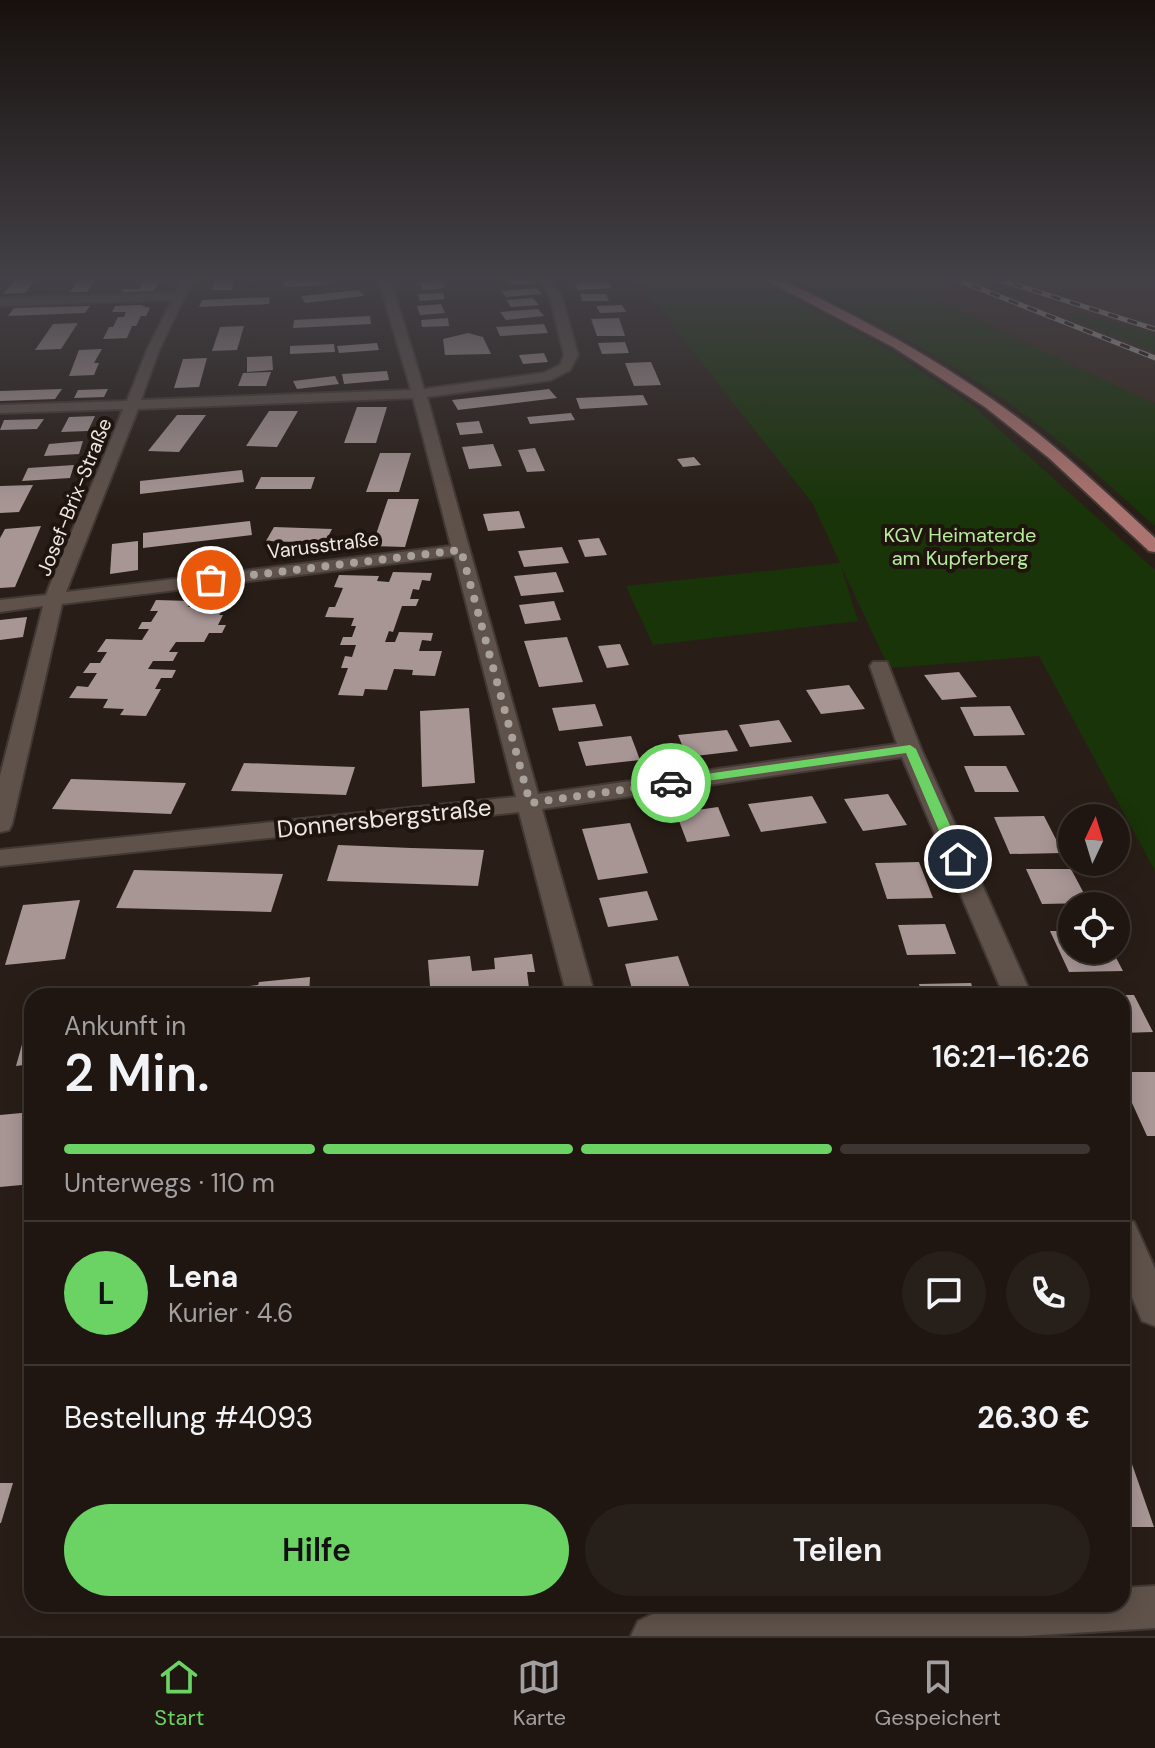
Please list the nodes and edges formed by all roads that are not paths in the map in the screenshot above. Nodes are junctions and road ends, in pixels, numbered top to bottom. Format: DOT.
graph roads {
  1 [pos="151,354"];
  2 [pos="407,354"];
  3 [pos="571,354"];
  4 [pos="910,354"];
  5 [pos="417,394"];
  6 [pos="133,405"];
  7 [pos="0,409"];
  8 [pos="1155,547"];
  9 [pos="461,550"];
  10 [pos="54,599"];
  11 [pos="0,606"];
  12 [pos="880,666"];
  13 [pos="910,749"];
  14 [pos="530,803"];
  15 [pos="0,824"];
  16 [pos="0,858"];
  17 [pos="579,988"];
  18 [pos="1015,988"];
  19 [pos="1130,1251"];
  20 [pos="1155,1309"];
  21 [pos="1155,1607"];
  22 [pos="1130,1608"];
  23 [pos="1035,1612"];
  24 [pos="747,1624"];
  25 [pos="653,1636"];
  1 -- 6 [label="street, Josef-Brix-Straße"];
  2 -- 5 [label="street"];
  3 -- 5 [label="street"];
  4 -- 8 [label="main road"];
  5 -- 6 [label="street"];
  5 -- 9 [label="street"];
  6 -- 7 [label="street"];
  6 -- 10 [label="street, Josef-Brix-Straße"];
  9 -- 10 [label="street, Varusstraße"];
  9 -- 14 [label="street"];
  10 -- 11 [label="street, Varusstraße"];
  10 -- 15 [label="street, Josef-Brix-Straße"];
  12 -- 13 [label="street"];
  13 -- 14 [label="street, Donnersbergstraße"];
  13 -- 18 [label="street"];
  14 -- 16 [label="street, Donnersbergstraße"];
  14 -- 17 [label="street"];
  19 -- 20 [label="street"];
  21 -- 22 [label="street"];
  23 -- 24 [label="street"];
  24 -- 25 [label="street"];
}
